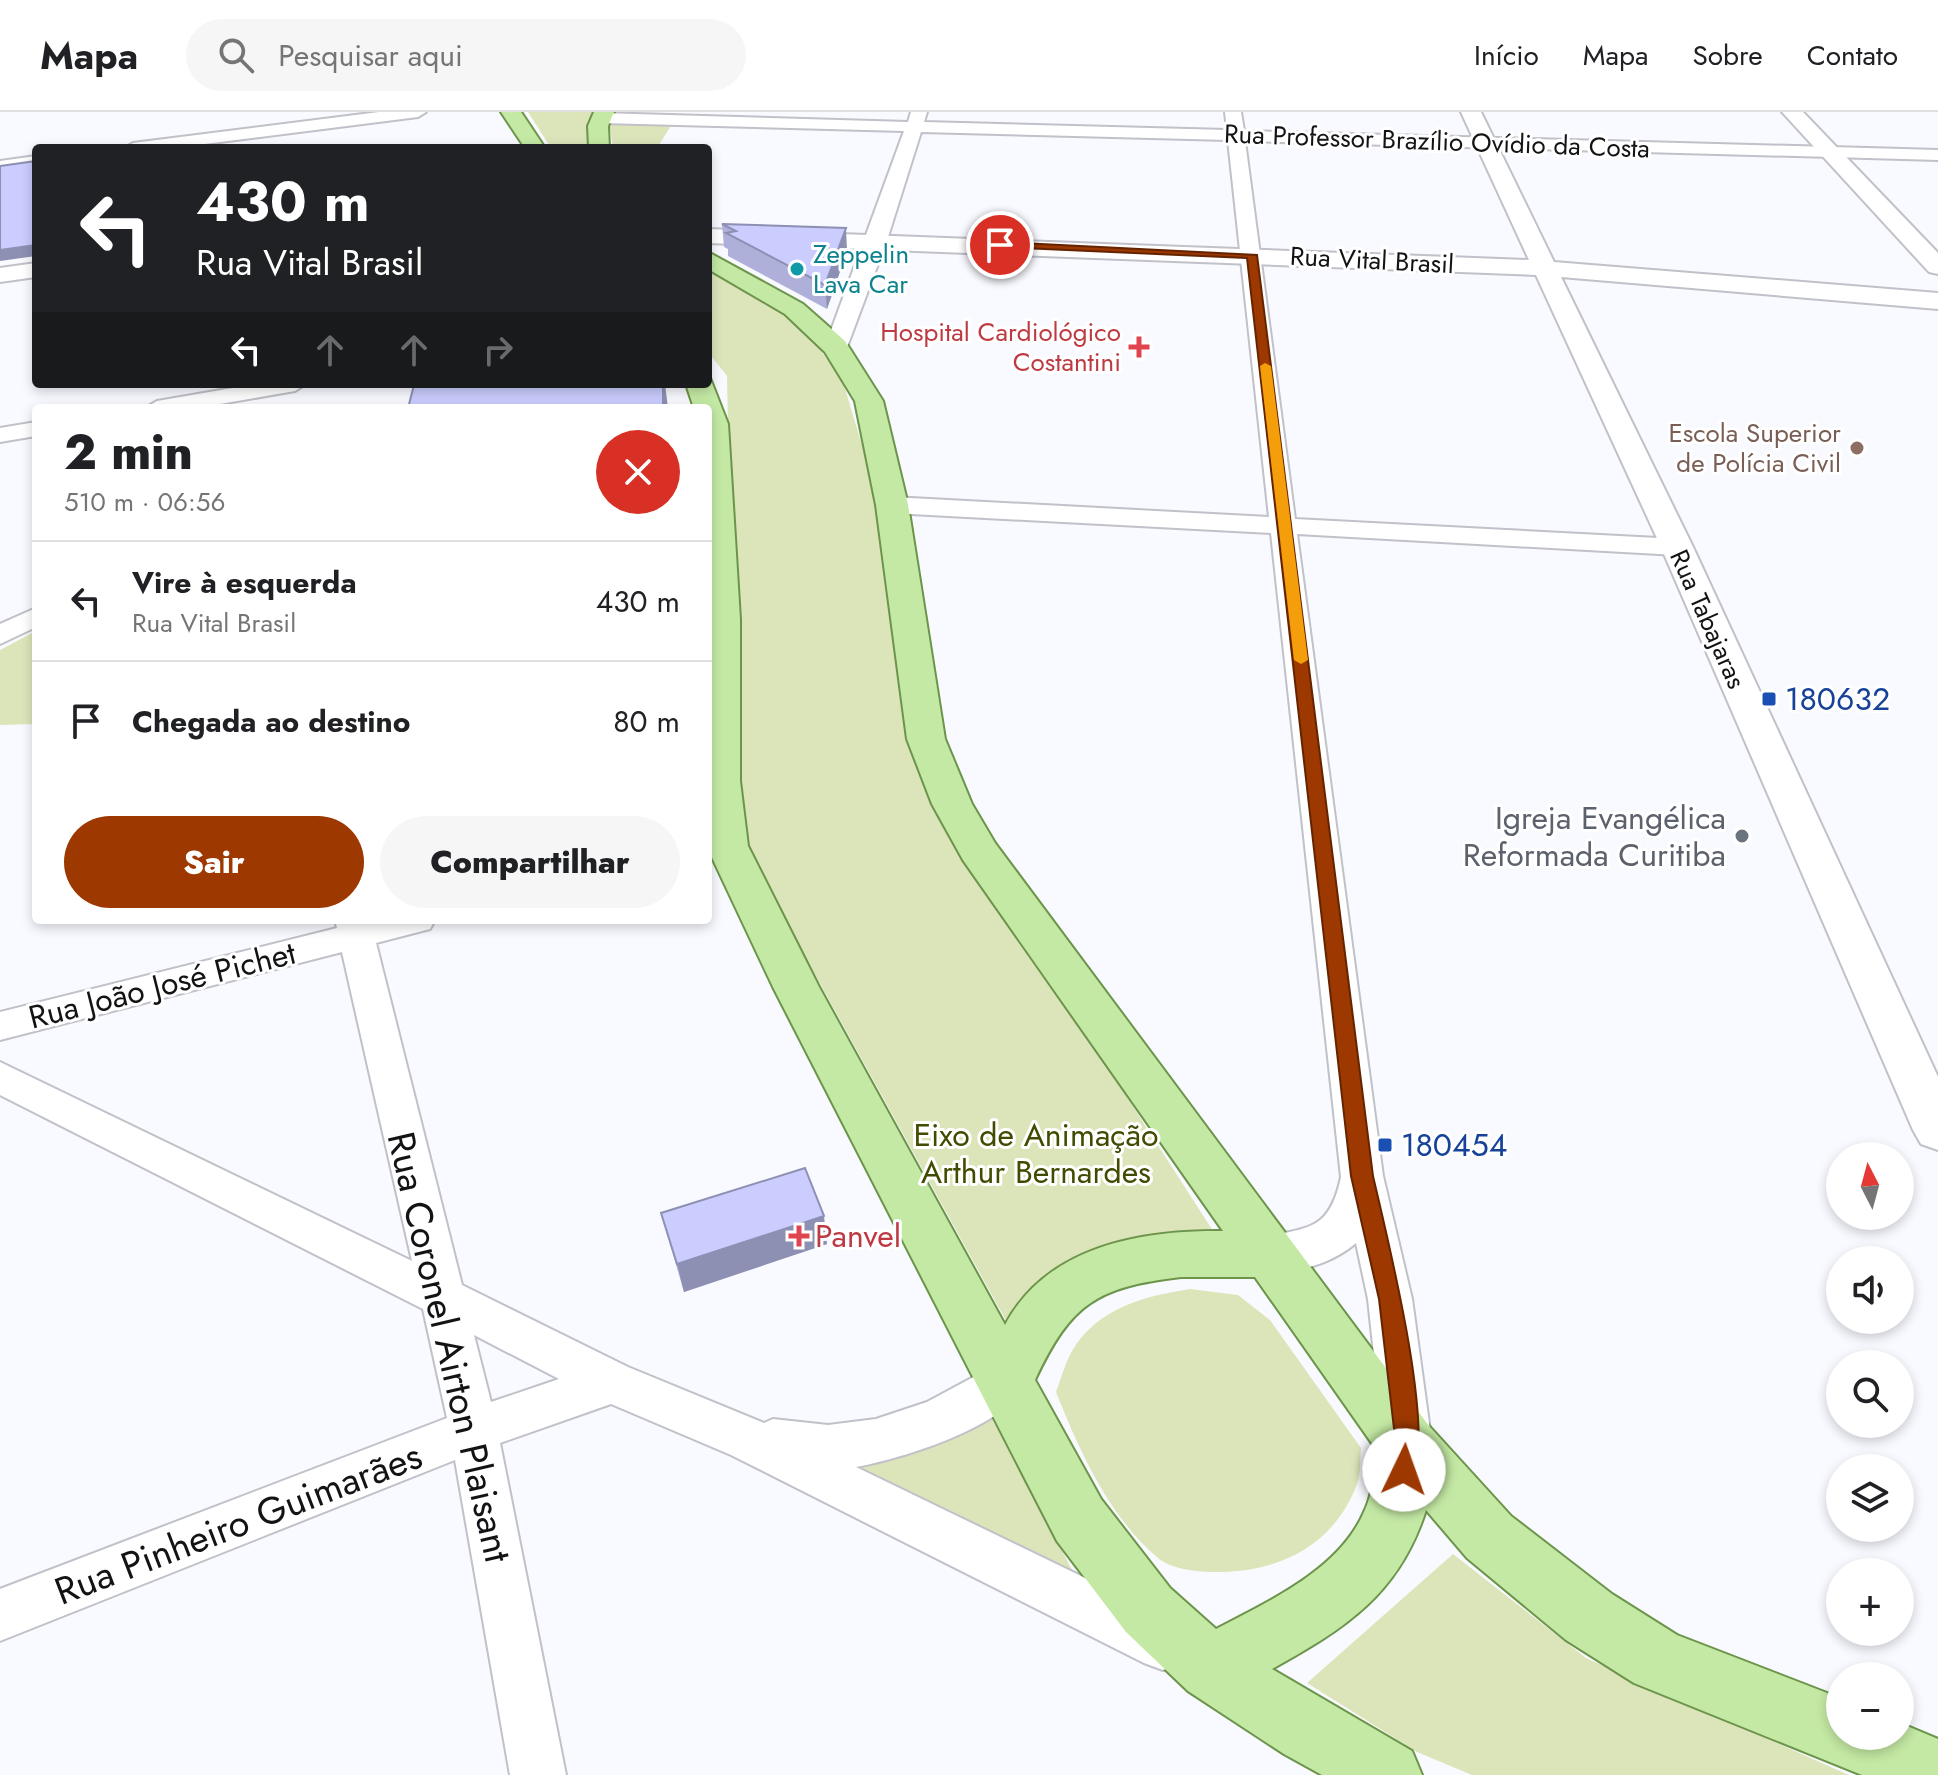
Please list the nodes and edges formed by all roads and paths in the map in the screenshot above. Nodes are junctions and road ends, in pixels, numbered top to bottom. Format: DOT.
graph roads {
  1 [pos="418,112"];
  2 [pos="511,112"];
  3 [pos="1471,112"];
  4 [pos="1792,112"];
  5 [pos="602,115"];
  6 [pos="917,119"];
  7 [pos="1235,124"];
  8 [pos="176,139"];
  9 [pos="1485,142"];
  10 [pos="152,144"];
  11 [pos="532,144"];
  12 [pos="599,144"];
  13 [pos="1829,152"];
  14 [pos="1938,155"];
  15 [pos="32,162"];
  16 [pos="0,166"];
  17 [pos="712,236"];
  18 [pos="877,240"];
  19 [pos="1252,255"];
  20 [pos="712,261"];
  21 [pos="1938,267"];
  22 [pos="1542,268"];
  23 [pos="32,271"];
  24 [pos="0,275"];
  25 [pos="1938,301"];
  26 [pos="836,347"];
  27 [pos="275,388"];
  28 [pos="234,396"];
  29 [pos="183,404"];
  30 [pos="712,418"];
  31 [pos="32,430"];
  32 [pos="0,435"];
  33 [pos="892,505"];
  34 [pos="1286,529"];
  35 [pos="1677,547"];
  36 [pos="32,618"];
  37 [pos="0,635"];
  38 [pos="717,841"];
  39 [pos="386,924"];
  40 [pos="355,928"];
  41 [pos="0,1026"];
  42 [pos="0,1077"];
  43 [pos="1938,1130"];
  44 [pos="1362,1176"];
  45 [pos="1267,1255"];
  46 [pos="441,1297"];
  47 [pos="1005,1381"];
  48 [pos="612,1382"];
  49 [pos="474,1430"];
  50 [pos="748,1439"];
  51 [pos="1408,1446"];
  52 [pos="0,1615"];
  53 [pos="1211,1668"];
  54 [pos="1826,1726"];
  55 [pos="1883,1750"];
  56 [pos="1938,1773"];
  57 [pos="538,1775"];
  58 [pos="1388,1775"];
  1 -- 8 [label="street"];
  2 -- 11 [label="main road"];
  3 -- 9 [label="street, Rua Tabajaras"];
  4 -- 13 [label="street"];
  5 -- 6 [label="street, Rua Professor Brazílio Ovídio da Costa"];
  5 -- 12 [label="main road"];
  6 -- 7 [label="street, Rua Professor Brazílio Ovídio da Costa"];
  6 -- 18 [label="street"];
  7 -- 9 [label="street, Rua Professor Brazílio Ovídio da Costa"];
  7 -- 19 [label="street"];
  8 -- 10 [label="street"];
  9 -- 13 [label="street, Rua Professor Brazílio Ovídio da Costa"];
  9 -- 22 [label="street, Rua Tabajaras"];
  13 -- 14 [label="street, Rua Professor Brazílio Ovídio da Costa"];
  13 -- 21 [label="street"];
  15 -- 16 [label="street"];
  17 -- 18 [label="street, Rua Vital Brasil"];
  18 -- 19 [label="street, Rua Vital Brasil"];
  18 -- 26 [label="street"];
  19 -- 22 [label="street, Rua Vital Brasil"];
  19 -- 34 [label="street"];
  20 -- 26 [label="main road"];
  22 -- 25 [label="street, Rua Vital Brasil"];
  22 -- 35 [label="street, Rua Tabajaras"];
  23 -- 24 [label="street"];
  26 -- 33 [label="main road"];
  27 -- 28 [label="street"];
  28 -- 29 [label="street"];
  30 -- 38 [label="main road"];
  31 -- 32 [label="street"];
  33 -- 34 [label="street"];
  33 -- 45 [label="main road"];
  34 -- 35 [label="street"];
  34 -- 44 [label="street"];
  35 -- 43 [label="street, Rua Tabajaras"];
  36 -- 37 [label="street"];
  38 -- 47 [label="main road"];
  39 -- 40 [label="street, Rua João José Pichet"];
  40 -- 41 [label="street, Rua João José Pichet"];
  40 -- 46 [label="street, Rua Coronel Airton Plaisant"];
  42 -- 46 [label="street"];
  44 -- 45 [label="street"];
  44 -- 51 [label="street"];
  45 -- 47 [label="main road"];
  45 -- 51 [label="main road"];
  46 -- 48 [label="street"];
  46 -- 49 [label="street, Rua Coronel Airton Plaisant"];
  47 -- 50 [label="street"];
  47 -- 53 [label="main road"];
  48 -- 49 [label="street, Rua Pinheiro Guimarães"];
  48 -- 50 [label="street"];
  49 -- 52 [label="street, Rua Pinheiro Guimarães"];
  49 -- 57 [label="street, Rua Coronel Airton Plaisant"];
  50 -- 53 [label="street"];
  51 -- 53 [label="main road"];
  51 -- 54 [label="main road"];
  53 -- 58 [label="main road"];
  55 -- 56 [label="main road"];
}
